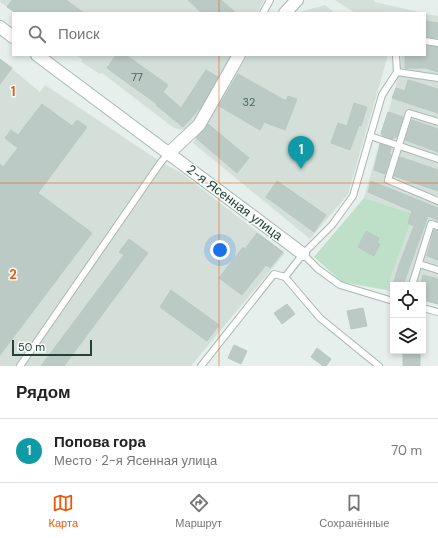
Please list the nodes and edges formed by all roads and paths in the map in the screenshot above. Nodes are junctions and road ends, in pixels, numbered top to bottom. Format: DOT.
graph roads {
  1 [pos="270,0"];
  2 [pos="297,0"];
  3 [pos="264,12"];
  4 [pos="286,12"];
  5 [pos="0,27"];
  6 [pos="12,36"];
  7 [pos="426,41"];
  8 [pos="438,43"];
  9 [pos="39,56"];
  10 [pos="238,56"];
  11 [pos="396,56"];
  12 [pos="397,72"];
  13 [pos="438,78"];
  14 [pos="438,122"];
  15 [pos="370,136"];
  16 [pos="398,146"];
  17 [pos="169,153"];
  18 [pos="438,159"];
  19 [pos="438,201"];
  20 [pos="438,226"];
  21 [pos="303,254"];
  22 [pos="419,264"];
  23 [pos="438,270"];
  24 [pos="285,277"];
  25 [pos="413,282"];
  26 [pos="390,300"];
  27 [pos="426,309"];
  28 [pos="438,312"];
  29 [pos="20,366"];
  30 [pos="201,366"];
  31 [pos="379,366"];
  1 -- 3 [label="lane"];
  2 -- 4 [label="street"];
  5 -- 6 [label="street"];
  7 -- 8 [label="lane"];
  9 -- 17 [label="street, 2-я Ясенная улица"];
  10 -- 17 [label="street"];
  11 -- 12 [label="lane"];
  12 -- 13 [label="lane"];
  12 -- 15 [label="lane"];
  14 -- 16 [label="lane"];
  15 -- 16 [label="lane"];
  15 -- 21 [label="lane"];
  16 -- 18 [label="lane"];
  16 -- 19 [label="lane"];
  17 -- 21 [label="street, 2-я Ясенная улица"];
  17 -- 29 [label="lane"];
  20 -- 22 [label="lane"];
  21 -- 24 [label="lane"];
  21 -- 26 [label="lane"];
  22 -- 23 [label="lane"];
  22 -- 25 [label="lane"];
  24 -- 30 [label="lane"];
  24 -- 31 [label="lane"];
  27 -- 28 [label="lane"];
}
